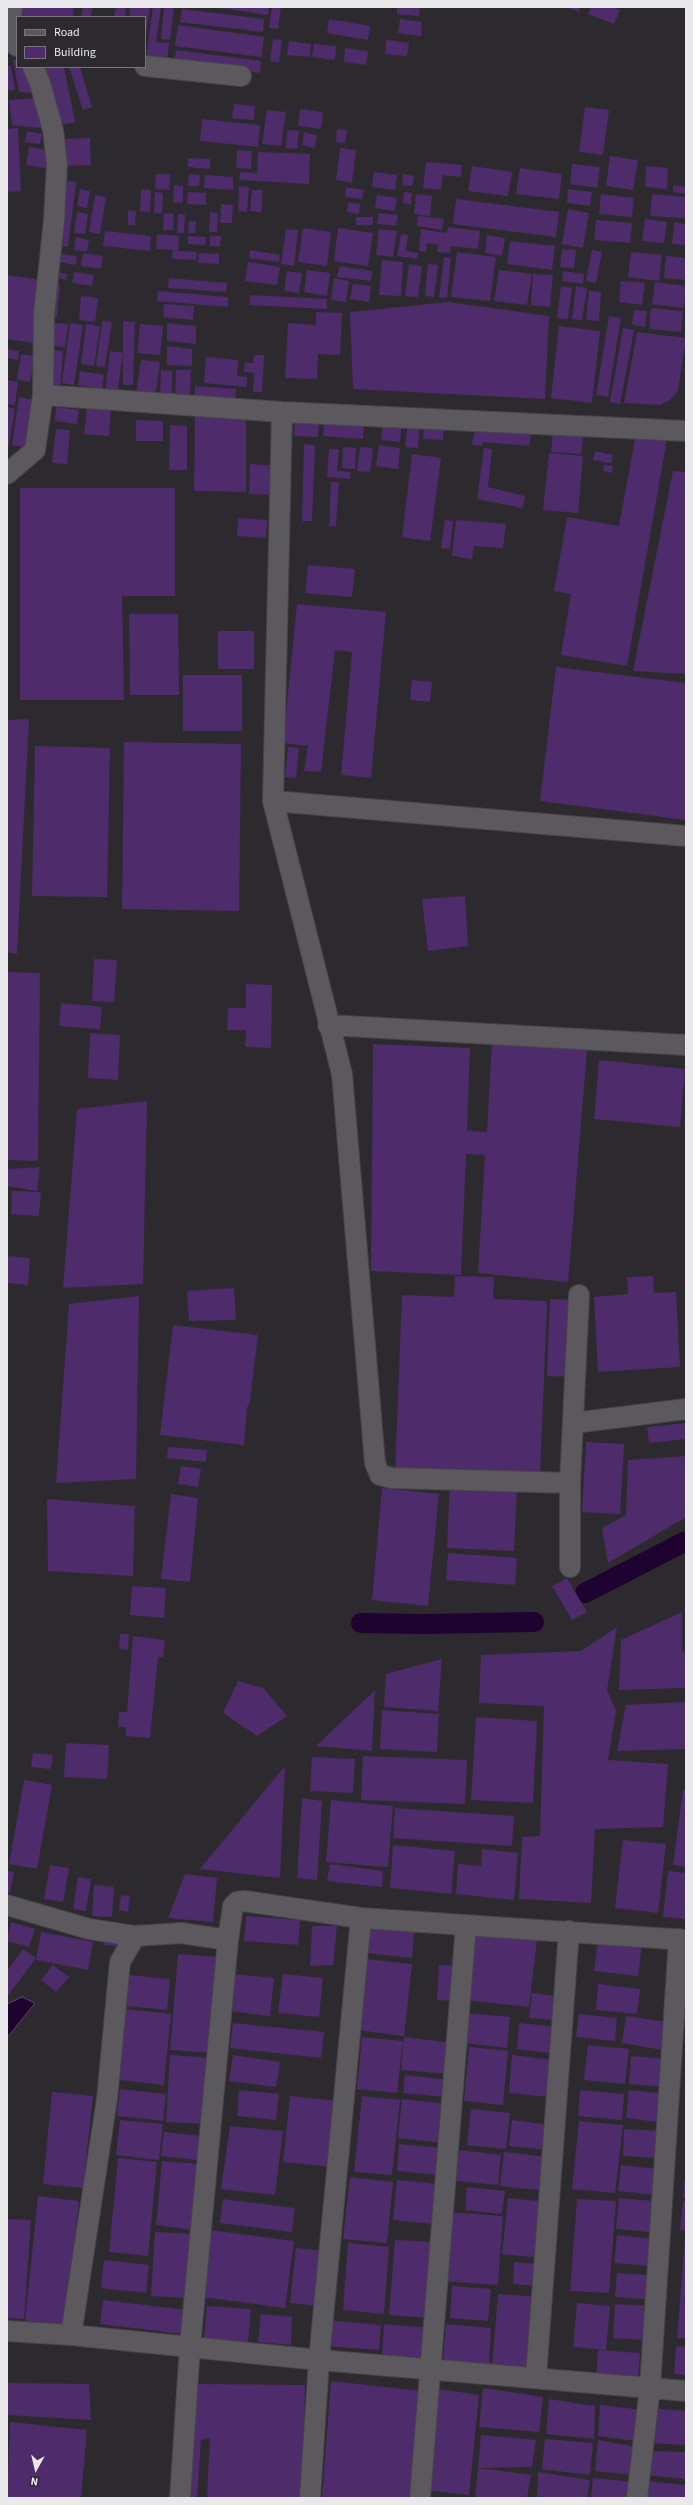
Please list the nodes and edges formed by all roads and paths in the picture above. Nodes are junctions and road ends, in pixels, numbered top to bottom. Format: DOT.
graph roads {
  1 [pos="12,7"];
  2 [pos="16,45"];
  3 [pos="146,66"];
  4 [pos="33,68"];
  5 [pos="241,76"];
  6 [pos="43,395"];
  7 [pos="282,412"];
  8 [pos="686,431"];
  9 [pos="7,474"];
  10 [pos="273,801"];
  11 [pos="686,836"];
  12 [pos="328,1025"];
  13 [pos="686,1044"];
  14 [pos="579,1295"];
  15 [pos="686,1409"];
  16 [pos="573,1423"];
  17 [pos="570,1484"];
  18 [pos="570,1567"];
  19 [pos="7,1905"];
  20 [pos="361,1918"];
  21 [pos="466,1924"];
  22 [pos="569,1931"];
  23 [pos="130,1935"];
  24 [pos="228,1940"];
  25 [pos="683,1940"];
  26 [pos="7,2331"];
  27 [pos="71,2335"];
  28 [pos="190,2346"];
  29 [pos="319,2360"];
  30 [pos="430,2368"];
  31 [pos="536,2378"];
  32 [pos="650,2387"];
  33 [pos="686,2391"];
  34 [pos="180,2498"];
  35 [pos="310,2498"];
  36 [pos="420,2498"];
  37 [pos="637,2498"];
  1 -- 2 [label="street"];
  3 -- 5 [label="street"];
  4 -- 6 [label="street"];
  6 -- 7 [label="street"];
  6 -- 9 [label="street"];
  7 -- 8 [label="street"];
  7 -- 10 [label="street"];
  10 -- 11 [label="street"];
  10 -- 12 [label="street"];
  12 -- 13 [label="street"];
  12 -- 17 [label="street"];
  14 -- 16 [label="street"];
  15 -- 16 [label="street"];
  16 -- 17 [label="street"];
  17 -- 18 [label="street"];
  19 -- 23 [label="street"];
  20 -- 21 [label="street"];
  20 -- 24 [label="street"];
  20 -- 29 [label="street"];
  21 -- 22 [label="street"];
  21 -- 30 [label="street"];
  22 -- 25 [label="street"];
  22 -- 31 [label="street"];
  23 -- 24 [label="street"];
  23 -- 27 [label="street"];
  24 -- 28 [label="street"];
  25 -- 32 [label="street"];
  26 -- 27 [label="street"];
  27 -- 28 [label="street"];
  28 -- 29 [label="street"];
  28 -- 34 [label="street"];
  29 -- 30 [label="street"];
  29 -- 35 [label="street"];
  30 -- 31 [label="street"];
  30 -- 36 [label="street"];
  31 -- 32 [label="street"];
  32 -- 33 [label="street"];
  32 -- 37 [label="street"];
}
